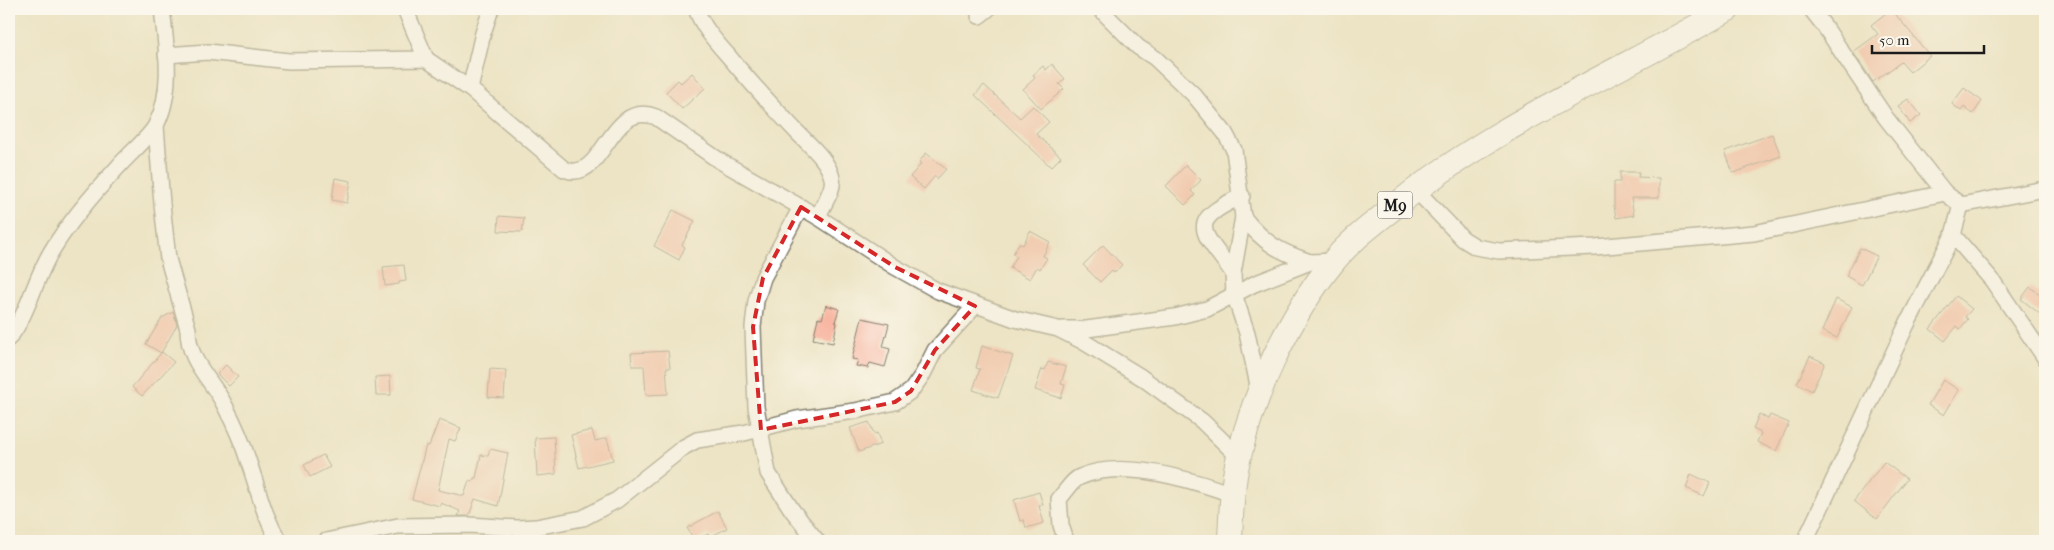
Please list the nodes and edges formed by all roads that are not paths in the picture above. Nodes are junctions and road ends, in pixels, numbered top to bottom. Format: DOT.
graph roads {
  1 [pos="162,9"];
  2 [pos="405,9"];
  3 [pos="491,9"];
  4 [pos="696,9"];
  5 [pos="1100,9"];
  6 [pos="1728,9"];
  7 [pos="1811,9"];
  8 [pos="166,55"];
  9 [pos="426,59"];
  10 [pos="470,89"];
  11 [pos="156,126"];
  12 [pos="1415,189"];
  13 [pos="2045,189"];
  14 [pos="1945,193"];
  15 [pos="1242,196"];
  16 [pos="1961,204"];
  17 [pos="801,207"];
  18 [pos="818,217"];
  19 [pos="1243,217"];
  20 [pos="1953,235"];
  21 [pos="1334,261"];
  22 [pos="1310,262"];
  23 [pos="1233,273"];
  24 [pos="1234,294"];
  25 [pos="976,306"];
  26 [pos="1058,329"];
  27 [pos="9,338"];
  28 [pos="2045,358"];
  29 [pos="1260,392"];
  30 [pos="761,430"];
  31 [pos="1239,457"];
  32 [pos="1234,495"];
  33 [pos="279,541"];
  34 [pos="326,541"];
  35 [pos="817,541"];
  36 [pos="1066,541"];
  37 [pos="1230,541"];
  38 [pos="1805,541"];
  1 -- 8 [label="street"];
  2 -- 9 [label="street"];
  3 -- 10 [label="street"];
  4 -- 18 [label="street"];
  5 -- 15 [label="street"];
  6 -- 12 [label="main road, M9"];
  7 -- 14 [label="street"];
  8 -- 9 [label="street"];
  8 -- 11 [label="street"];
  9 -- 10 [label="street"];
  10 -- 17 [label="street"];
  11 -- 27 [label="street"];
  11 -- 33 [label="street"];
  12 -- 14 [label="street"];
  12 -- 21 [label="main road, M9"];
  13 -- 16 [label="street"];
  14 -- 16 [label="street"];
  15 -- 19 [label="street"];
  15 -- 23 [label="street"];
  16 -- 20 [label="street"];
  17 -- 18 [label="street"];
  17 -- 30 [label="street"];
  18 -- 25 [label="street"];
  19 -- 22 [label="street"];
  19 -- 23 [label="street"];
  20 -- 28 [label="street"];
  20 -- 38 [label="street"];
  21 -- 22 [label="street"];
  21 -- 29 [label="main road, M9"];
  22 -- 24 [label="street"];
  23 -- 24 [label="street"];
  24 -- 26 [label="street"];
  24 -- 29 [label="street"];
  25 -- 26 [label="street"];
  25 -- 30 [label="street"];
  26 -- 31 [label="street"];
  29 -- 31 [label="main road, M9"];
  30 -- 34 [label="street"];
  30 -- 35 [label="street"];
  31 -- 32 [label="main road, M9"];
  32 -- 36 [label="street"];
  32 -- 37 [label="main road, M9"];
}
